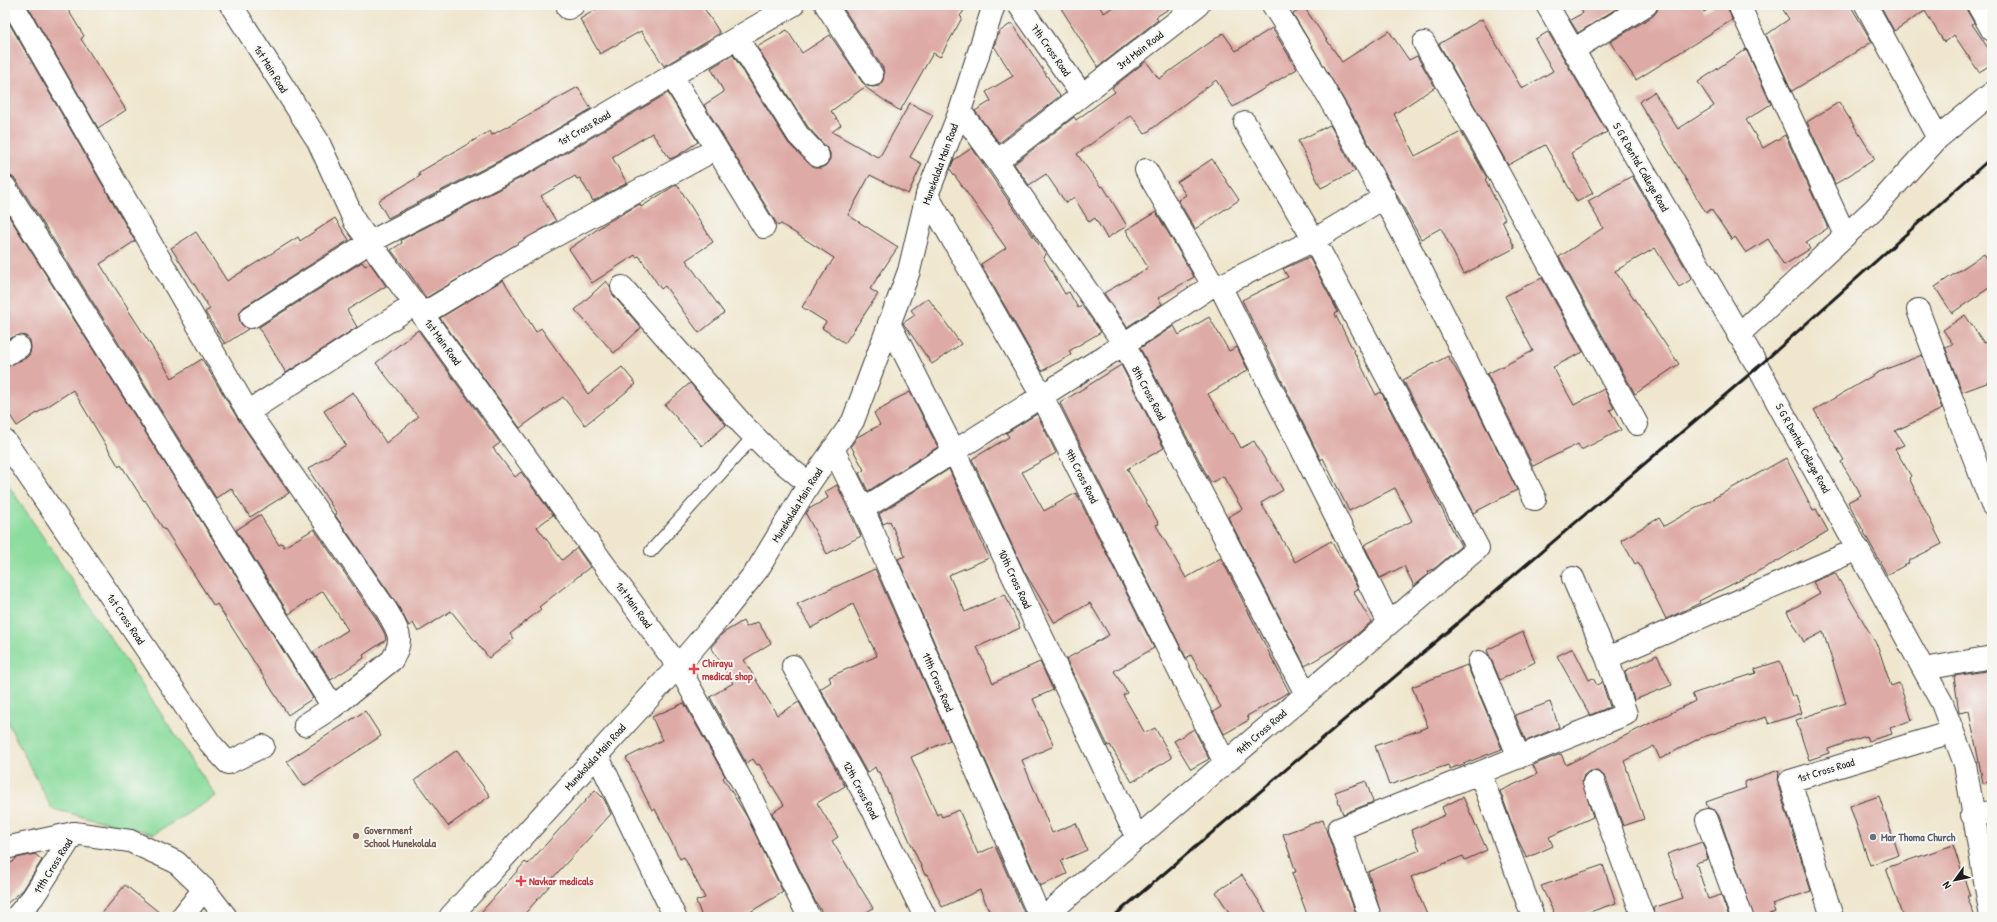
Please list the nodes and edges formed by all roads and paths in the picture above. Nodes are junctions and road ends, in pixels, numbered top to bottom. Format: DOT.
graph roads {
  1 [pos="13,5"];
  2 [pos="231,5"];
  3 [pos="793,5"];
  4 [pos="826,5"];
  5 [pos="994,5"];
  6 [pos="1019,5"];
  7 [pos="1273,5"];
  8 [pos="1547,5"];
  9 [pos="1646,5"];
  10 [pos="1739,5"];
  11 [pos="1866,5"];
  12 [pos="1978,5"];
  13 [pos="1195,6"];
  14 [pos="1992,30"];
  15 [pos="737,38"];
  16 [pos="1424,44"];
  17 [pos="1573,50"];
  18 [pos="872,75"];
  19 [pos="672,76"];
  20 [pos="1992,93"];
  21 [pos="1082,95"];
  22 [pos="960,111"];
  23 [pos="1245,123"];
  24 [pos="1938,138"];
  25 [pos="703,156"];
  26 [pos="818,156"];
  27 [pos="997,161"];
  28 [pos="1146,170"];
  29 [pos="5,187"];
  30 [pos="927,195"];
  31 [pos="1385,198"];
  32 [pos="764,227"];
  33 [pos="1846,235"];
  34 [pos="1314,240"];
  35 [pos="370,242"];
  36 [pos="1216,285"];
  37 [pos="622,287"];
  38 [pos="419,309"];
  39 [pos="1918,310"];
  40 [pos="252,317"];
  41 [pos="889,323"];
  42 [pos="1738,335"];
  43 [pos="1124,344"];
  44 [pos="1042,396"];
  45 [pos="248,412"];
  46 [pos="1637,424"];
  47 [pos="754,436"];
  48 [pos="5,441"];
  49 [pos="833,449"];
  50 [pos="954,452"];
  51 [pos="809,484"];
  52 [pos="1535,499"];
  53 [pos="1992,505"];
  54 [pos="863,509"];
  55 [pos="1858,549"];
  56 [pos="651,551"];
  57 [pos="1573,578"];
  58 [pos="1390,623"];
  59 [pos="1992,656"];
  60 [pos="1607,658"];
  61 [pos="1479,662"];
  62 [pos="678,666"];
  63 [pos="793,666"];
  64 [pos="1924,669"];
  65 [pos="1306,694"];
  66 [pos="332,707"];
  67 [pos="305,725"];
  68 [pos="1952,732"];
  69 [pos="263,746"];
  70 [pos="597,755"];
  71 [pos="1519,757"];
  72 [pos="1225,763"];
  73 [pos="1480,773"];
  74 [pos="1594,782"];
  75 [pos="1982,813"];
  76 [pos="1707,820"];
  77 [pos="74,833"];
  78 [pos="1137,838"];
  79 [pos="5,848"];
  80 [pos="204,889"];
  81 [pos="1991,916"];
  82 [pos="16,917"];
  83 [pos="182,917"];
  84 [pos="226,917"];
  85 [pos="450,917"];
  86 [pos="675,917"];
  87 [pos="809,917"];
  88 [pos="925,917"];
  89 [pos="1040,917"];
  90 [pos="1044,917"];
  91 [pos="1370,917"];
  92 [pos="1533,917"];
  93 [pos="1643,917"];
  94 [pos="1742,917"];
  95 [pos="1832,917"];
  1 -- 45 [label="street"];
  2 -- 35 [label="street, 1st Main Road"];
  3 -- 15 [label="street, 1st Cross Road"];
  4 -- 18 [label="street"];
  5 -- 22 [label="street, Munekolala Main Road"];
  6 -- 21 [label="street, 7th Cross Road"];
  7 -- 31 [label="street"];
  8 -- 17 [label="street, S G R Dental College Road"];
  9 -- 17 [label="street"];
  10 -- 33 [label="street"];
  11 -- 24 [label="street"];
  12 -- 14 [label="street"];
  13 -- 21 [label="street, 3rd Main Road"];
  15 -- 19 [label="street, 1st Cross Road"];
  15 -- 26 [label="street"];
  16 -- 46 [label="street"];
  17 -- 42 [label="street, S G R Dental College Road"];
  19 -- 32 [label="street"];
  19 -- 35 [label="street, 1st Cross Road"];
  20 -- 24 [label="street"];
  21 -- 27 [label="street, 3rd Main Road"];
  22 -- 27 [label="street, 8th Cross Road"];
  22 -- 30 [label="street, Munekolala Main Road"];
  23 -- 34 [label="street"];
  24 -- 33 [label="street"];
  25 -- 38 [label="street"];
  27 -- 43 [label="street, 8th Cross Road"];
  28 -- 36 [label="street"];
  29 -- 66 [label="street"];
  30 -- 41 [label="street, Munekolala Main Road"];
  30 -- 44 [label="street, 9th Cross Road"];
  31 -- 34 [label="street"];
  31 -- 52 [label="street"];
  33 -- 42 [label="street"];
  34 -- 36 [label="street"];
  34 -- 58 [label="street, 14th Cross Road"];
  35 -- 38 [label="street, 1st Main Road"];
  35 -- 40 [label="street, 1st Cross Road"];
  36 -- 43 [label="street"];
  36 -- 58 [label="street"];
  37 -- 47 [label="street"];
  38 -- 45 [label="street"];
  38 -- 62 [label="street, 1st Main Road"];
  39 -- 53 [label="street"];
  41 -- 49 [label="street, Munekolala Main Road"];
  41 -- 50 [label="street, 10th Cross Road"];
  42 -- 55 [label="street, S G R Dental College Road"];
  43 -- 44 [label="street"];
  43 -- 65 [label="street, 8th Cross Road"];
  44 -- 50 [label="street"];
  44 -- 72 [label="street, 9th Cross Road"];
  45 -- 66 [label="street"];
  47 -- 51 [label="street"];
  47 -- 56 [label="lane"];
  48 -- 69 [label="street, 1st Cross Road"];
  49 -- 51 [label="street, Munekolala Main Road"];
  49 -- 54 [label="street, 11th Cross Road"];
  50 -- 54 [label="street"];
  50 -- 78 [label="street, 10th Cross Road"];
  51 -- 62 [label="street, Munekolala Main Road"];
  54 -- 89 [label="street, 11th Cross Road"];
  55 -- 60 [label="street"];
  55 -- 64 [label="street, S G R Dental College Road"];
  57 -- 60 [label="street"];
  58 -- 65 [label="street, 14th Cross Road"];
  59 -- 64 [label="street"];
  60 -- 71 [label="street"];
  61 -- 71 [label="street"];
  62 -- 70 [label="street, Munekolala Main Road"];
  62 -- 87 [label="street"];
  63 -- 88 [label="street, 12th Cross Road"];
  64 -- 68 [label="street, S G R Dental College Road"];
  65 -- 72 [label="street, 14th Cross Road"];
  66 -- 67 [label="street"];
  68 -- 75 [label="street, S G R Dental College Road"];
  68 -- 95 [label="street, 1st Cross Road"];
  70 -- 85 [label="street, Munekolala Main Road"];
  70 -- 86 [label="street"];
  71 -- 73 [label="street"];
  72 -- 78 [label="street, 14th Cross Road"];
  73 -- 91 [label="street"];
  73 -- 92 [label="street"];
  74 -- 93 [label="street"];
  75 -- 81 [label="street, S G R Dental College Road"];
  76 -- 94 [label="street"];
  77 -- 79 [label="street"];
  77 -- 80 [label="street"];
  77 -- 82 [label="street, 11th Cross Road"];
  78 -- 90 [label="street, 14th Cross Road"];
  80 -- 83 [label="street"];
  80 -- 84 [label="street"];
}
